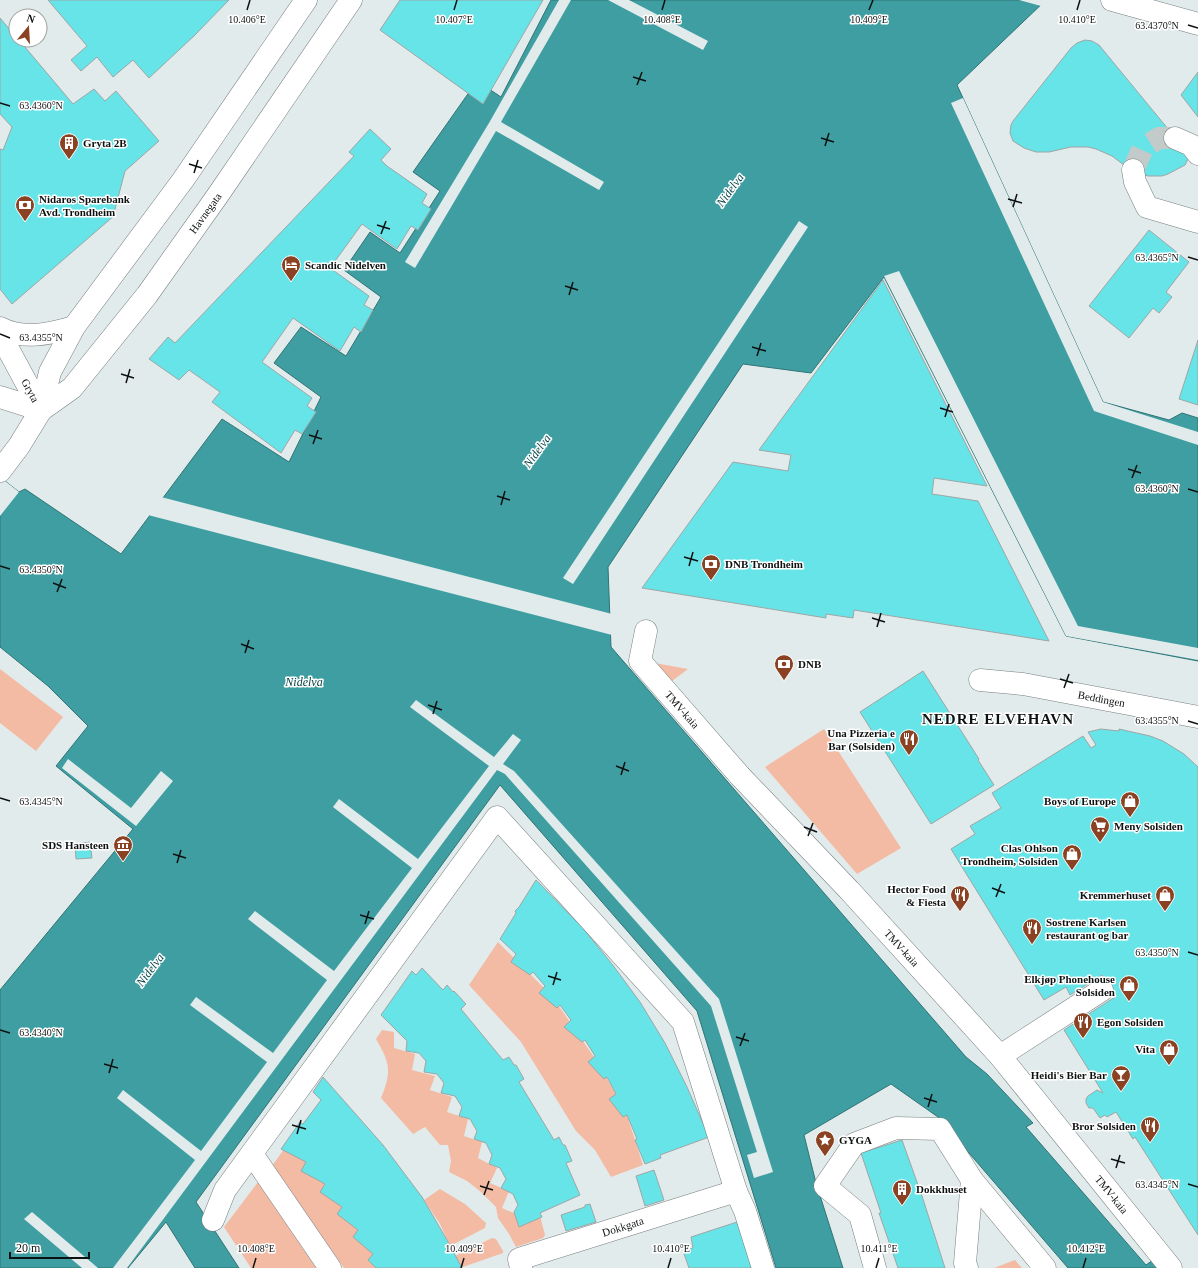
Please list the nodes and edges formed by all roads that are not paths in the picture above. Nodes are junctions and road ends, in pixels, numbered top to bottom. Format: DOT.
graph roads {
  1 [pos="306,0"];
  2 [pos="351,0"];
  3 [pos="1112,0"];
  4 [pos="1198,24"];
  5 [pos="1175,138"];
  6 [pos="1198,154"];
  7 [pos="1132,170"];
  8 [pos="1198,222"];
  9 [pos="74,327"];
  10 [pos="0,328"];
  11 [pos="0,334"];
  12 [pos="0,397"];
  13 [pos="40,410"];
  14 [pos="0,471"];
  15 [pos="646,631"];
  16 [pos="980,680"];
  17 [pos="1198,717"];
  18 [pos="1102,990"];
  19 [pos="1000,1056"];
  20 [pos="252,1154"];
  21 [pos="972,1180"];
  22 [pos="736,1191"];
  23 [pos="214,1220"];
  24 [pos="330,1268"];
  25 [pos="521,1268"];
  26 [pos="763,1268"];
  27 [pos="875,1268"];
  28 [pos="967,1268"];
  29 [pos="1046,1268"];
  30 [pos="1171,1268"];
  1 -- 9 [label="street, Havnegata"];
  2 -- 13 [label="street, Havnegata"];
  3 -- 4 [label="street"];
  5 -- 6 [label="street"];
  7 -- 8 [label="street"];
  9 -- 10 [label="street"];
  9 -- 13 [label="street, Havnegata"];
  11 -- 13 [label="street, Gryta"];
  12 -- 13 [label="street, Gryta"];
  13 -- 14 [label="street, Havnegata"];
  15 -- 19 [label="street, TMV-kaia"];
  16 -- 17 [label="street, Beddingen"];
  18 -- 19 [label="street"];
  19 -- 30 [label="street, TMV-kaia"];
  20 -- 22 [label="street"];
  20 -- 23 [label="street"];
  20 -- 24 [label="street"];
  21 -- 27 [label="street"];
  21 -- 28 [label="street"];
  21 -- 29 [label="street"];
  22 -- 25 [label="street, Dokkgata"];
  22 -- 26 [label="street"];
}
